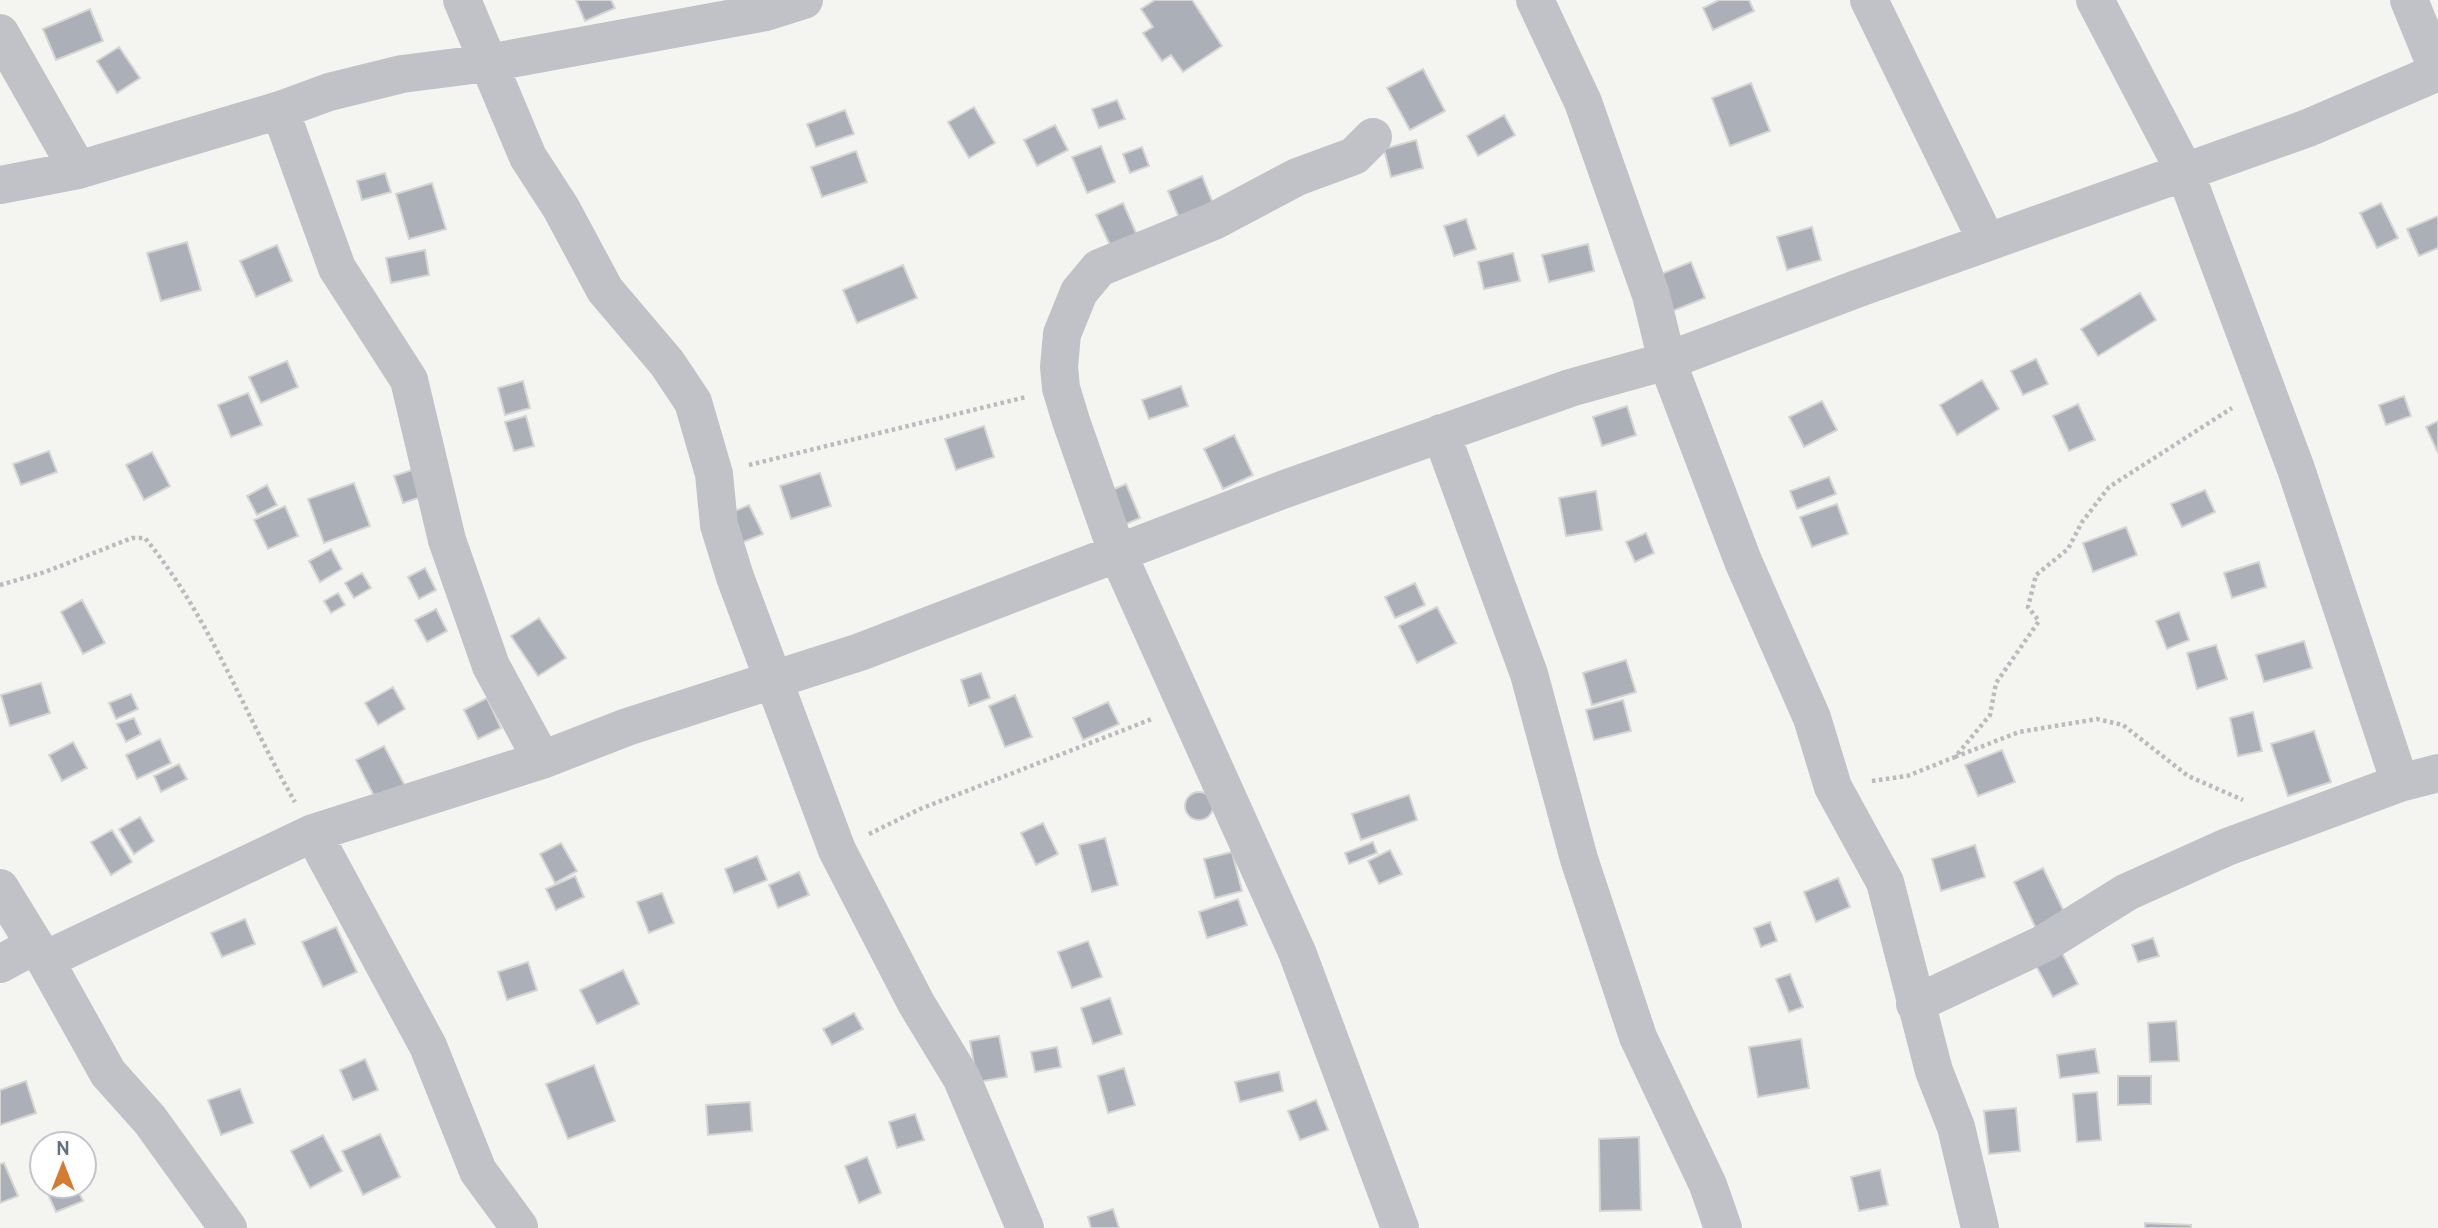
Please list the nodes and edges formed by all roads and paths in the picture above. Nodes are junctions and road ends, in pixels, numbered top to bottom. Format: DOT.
graph roads {
  1 [pos="462,0"];
  2 [pos="804,0"];
  3 [pos="1535,0"];
  4 [pos="1869,0"];
  5 [pos="2095,0"];
  6 [pos="2409,0"];
  7 [pos="0,33"];
  8 [pos="488,63"];
  9 [pos="2438,72"];
  10 [pos="280,110"];
  11 [pos="1373,137"];
  12 [pos="78,170"];
  13 [pos="2185,172"];
  14 [pos="0,185"];
  15 [pos="1987,242"];
  16 [pos="1667,361"];
  17 [pos="2265,386"];
  18 [pos="1061,388"];
  19 [pos="1441,433"];
  20 [pos="714,474"];
  21 [pos="1117,552"];
  22 [pos="0,585"];
  23 [pos="772,680"];
  24 [pos="1186,705"];
  25 [pos="1955,757"];
  26 [pos="542,760"];
  27 [pos="2438,773"];
  28 [pos="2400,783"];
  29 [pos="1833,787"];
  30 [pos="2250,803"];
  31 [pos="313,833"];
  32 [pos="837,850"];
  33 [pos="0,888"];
  34 [pos="40,952"];
  35 [pos="0,964"];
  36 [pos="1915,1004"];
  37 [pos="519,1227"];
  38 [pos="228,1228"];
  39 [pos="1025,1228"];
  40 [pos="1400,1228"];
  41 [pos="1723,1228"];
  42 [pos="1980,1228"];
  1 -- 8 [label="street"];
  2 -- 8 [label="street"];
  3 -- 16 [label="street"];
  4 -- 15 [label="street"];
  5 -- 13 [label="street"];
  6 -- 9 [label="street"];
  7 -- 12 [label="street"];
  8 -- 10 [label="street"];
  8 -- 20 [label="street"];
  9 -- 13 [label="street"];
  10 -- 12 [label="street"];
  10 -- 26 [label="street"];
  11 -- 18 [label="street"];
  12 -- 14 [label="street"];
  13 -- 15 [label="street"];
  13 -- 17 [label="street"];
  15 -- 16 [label="street"];
  16 -- 19 [label="street"];
  16 -- 29 [label="street"];
  17 -- 25 [label="path"];
  17 -- 28 [label="street"];
  18 -- 20 [label="path"];
  18 -- 21 [label="street"];
  19 -- 21 [label="street"];
  19 -- 41 [label="street"];
  20 -- 23 [label="street"];
  21 -- 23 [label="street"];
  21 -- 24 [label="street"];
  22 -- 31 [label="path"];
  23 -- 26 [label="street"];
  23 -- 32 [label="street"];
  24 -- 32 [label="path"];
  24 -- 40 [label="street"];
  25 -- 29 [label="path"];
  25 -- 30 [label="path"];
  26 -- 31 [label="street"];
  27 -- 28 [label="street"];
  28 -- 36 [label="street"];
  29 -- 36 [label="street"];
  31 -- 34 [label="street"];
  31 -- 37 [label="street"];
  32 -- 39 [label="street"];
  33 -- 34 [label="street"];
  34 -- 35 [label="street"];
  34 -- 38 [label="street"];
  36 -- 42 [label="street"];
}
